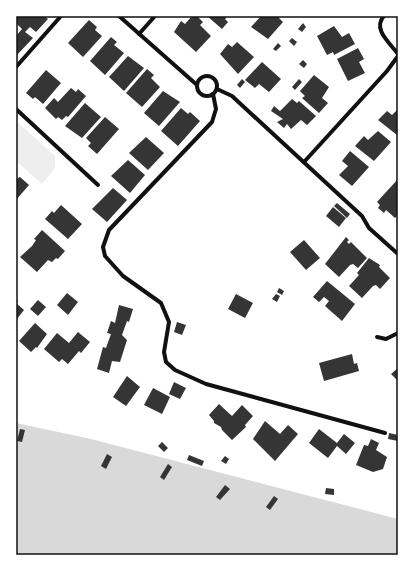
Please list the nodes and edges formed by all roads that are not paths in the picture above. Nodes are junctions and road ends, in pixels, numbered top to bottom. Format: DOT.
graph roads {
  1 [pos="61,16"];
  2 [pos="119,16"];
  3 [pos="155,16"];
  4 [pos="384,16"];
  5 [pos="139,34"];
  6 [pos="398,55"];
  7 [pos="16,66"];
  8 [pos="197,85"];
  9 [pos="217,89"];
  10 [pos="213,94"];
  11 [pos="16,109"];
  12 [pos="304,162"];
  13 [pos="98,185"];
  14 [pos="398,254"];
  15 [pos="398,333"];
  16 [pos="377,337"];
  17 [pos="385,433"];
  1 -- 7 [label="street"];
  2 -- 5 [label="street"];
  3 -- 5 [label="street"];
  4 -- 6 [label="street"];
  5 -- 8 [label="street"];
  6 -- 12 [label="street"];
  8 -- 9 [label="street"];
  8 -- 10 [label="street"];
  9 -- 10 [label="street"];
  9 -- 12 [label="street"];
  10 -- 17 [label="street"];
  11 -- 13 [label="street"];
  12 -- 14 [label="street"];
  15 -- 16 [label="street"];
}
